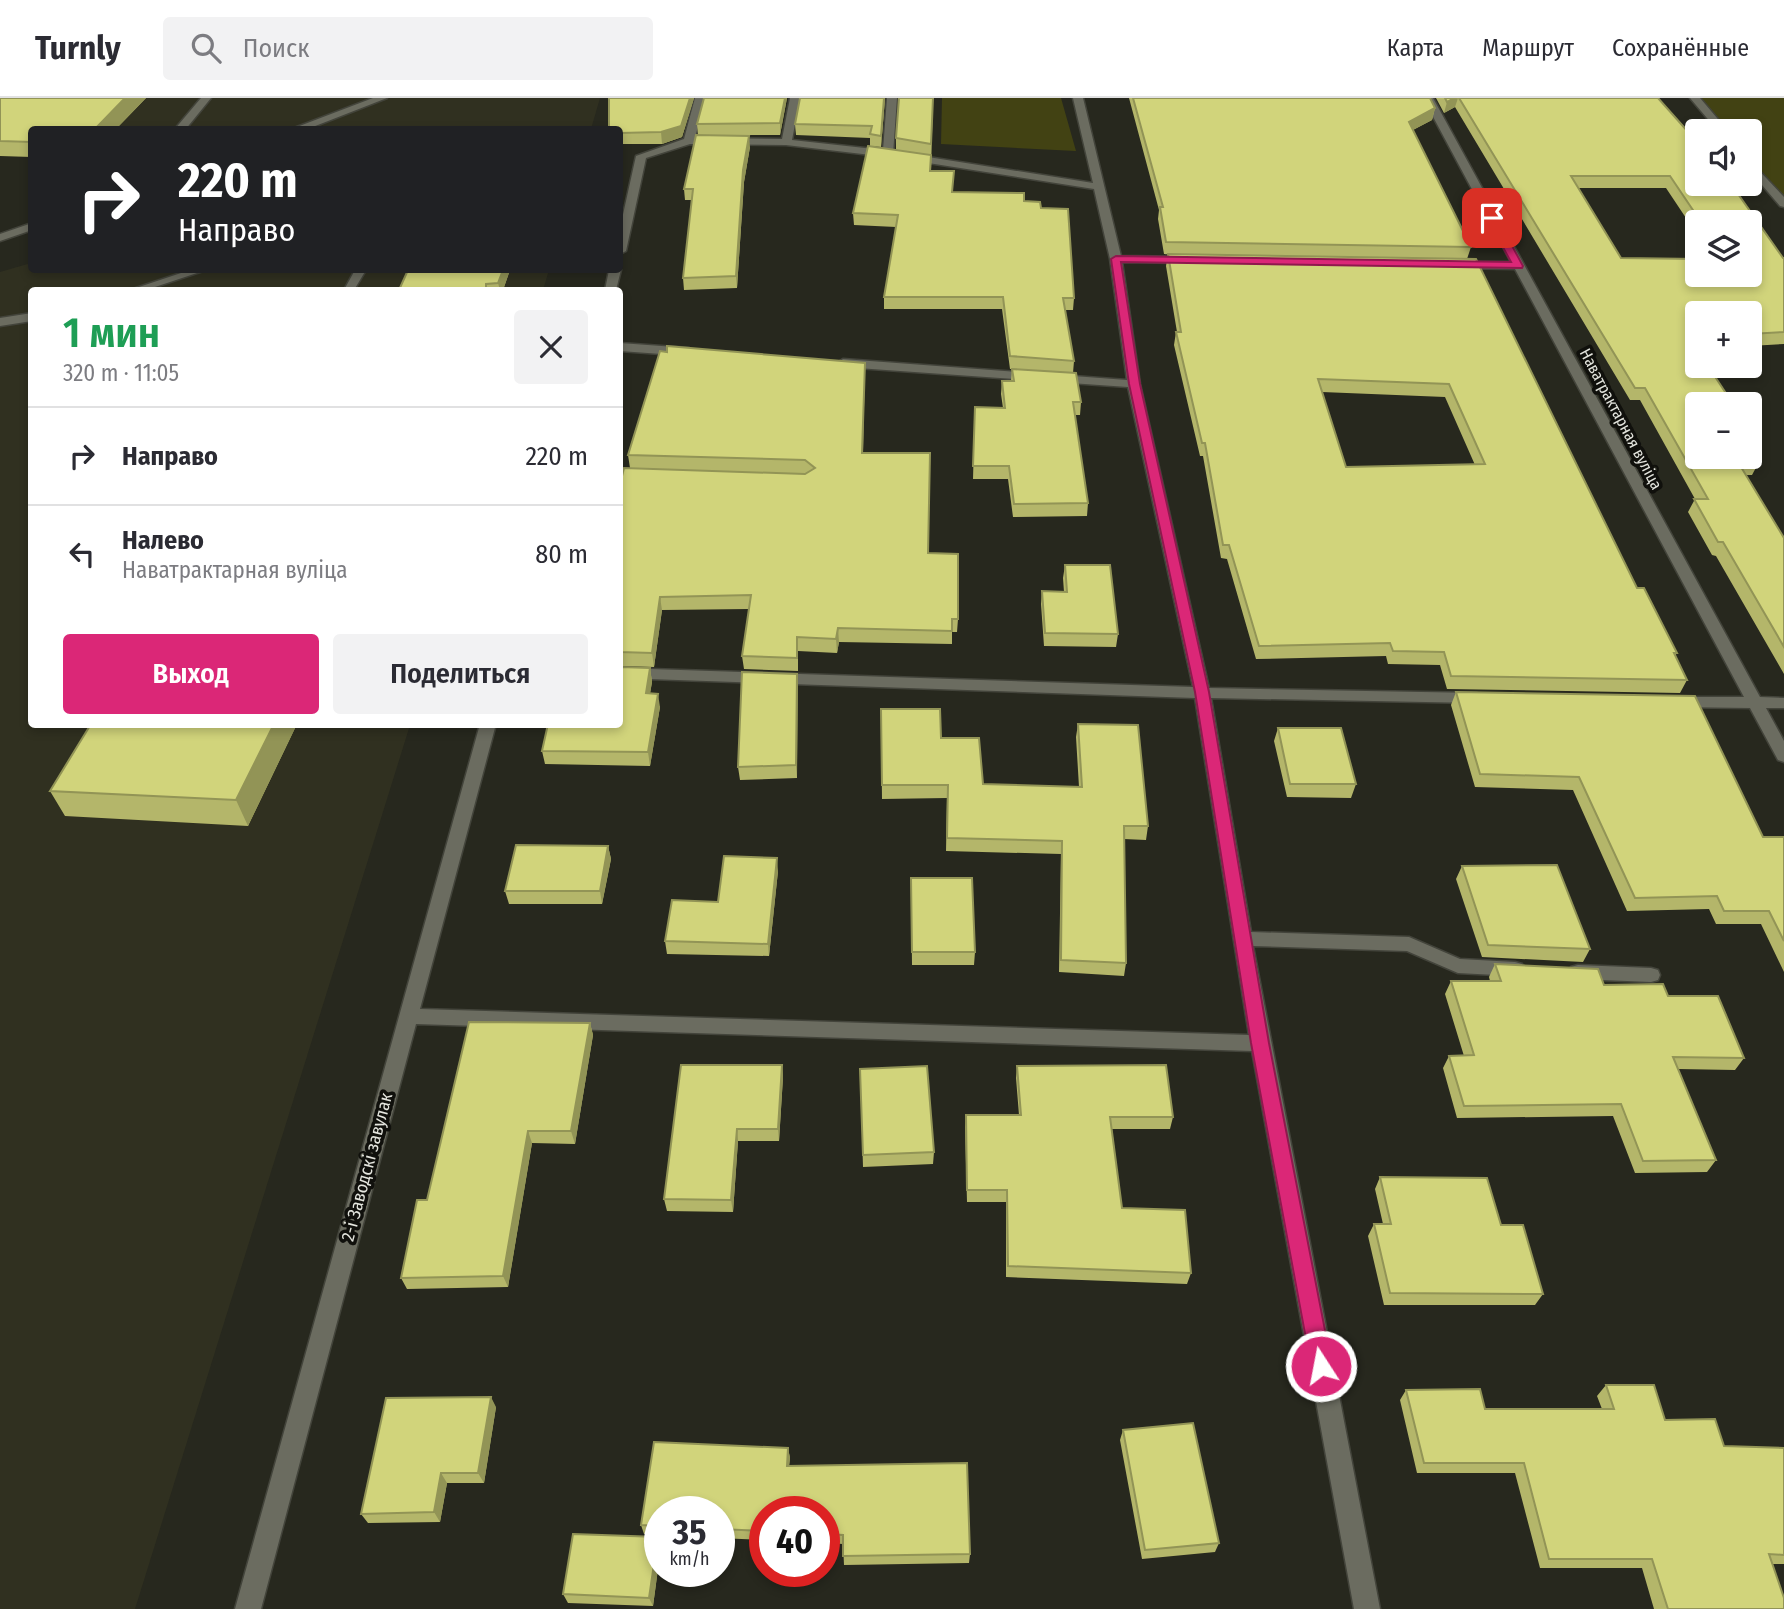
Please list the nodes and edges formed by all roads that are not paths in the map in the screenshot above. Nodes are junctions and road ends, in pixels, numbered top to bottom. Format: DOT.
graph roads {
  1 [pos="206,98"];
  2 [pos="382,98"];
  3 [pos="700,98"];
  4 [pos="795,98"];
  5 [pos="892,98"];
  6 [pos="1078,98"];
  7 [pos="1428,98"];
  8 [pos="1695,98"];
  9 [pos="1713,119"];
  10 [pos="182,126"];
  11 [pos="305,126"];
  12 [pos="689,141"];
  13 [pos="786,142"];
  14 [pos="888,154"];
  15 [pos="1762,177"];
  16 [pos="1100,187"];
  17 [pos="634,188"];
  18 [pos="623,189"];
  19 [pos="1784,204"];
  20 [pos="28,228"];
  21 [pos="0,238"];
  22 [pos="623,238"];
  23 [pos="1116,259"];
  24 [pos="1199,260"];
  25 [pos="1449,265"];
  26 [pos="1518,266"];
  27 [pos="190,273"];
  28 [pos="146,287"];
  29 [pos="28,318"];
  30 [pos="0,322"];
  31 [pos="623,347"];
  32 [pos="703,353"];
  33 [pos="828,362"];
  34 [pos="1134,384"];
  35 [pos="623,673"];
  36 [pos="1202,692"];
  37 [pos="1492,698"];
  38 [pos="1658,701"];
  39 [pos="1755,703"];
  40 [pos="1784,703"];
  41 [pos="487,728"];
  42 [pos="1784,756"];
  43 [pos="1243,939"];
  44 [pos="1527,970"];
  45 [pos="1555,971"];
  46 [pos="1651,975"];
  47 [pos="408,1016"];
  48 [pos="1260,1043"];
  49 [pos="248,1609"];
  50 [pos="1367,1609"];
  1 -- 10 [label="street"];
  2 -- 11 [label="street"];
  3 -- 12 [label="street"];
  4 -- 13 [label="street"];
  5 -- 14 [label="street"];
  6 -- 16 [label="street"];
  7 -- 26 [label="street, Наватрактарная вуліца"];
  8 -- 9 [label="street"];
  12 -- 13 [label="street"];
  12 -- 17 [label="street"];
  13 -- 14 [label="street"];
  14 -- 16 [label="street"];
  15 -- 19 [label="street"];
  16 -- 23 [label="street"];
  17 -- 18 [label="street"];
  17 -- 22 [label="street"];
  20 -- 21 [label="street"];
  23 -- 24 [label="street"];
  23 -- 34 [label="street"];
  25 -- 26 [label="street"];
  26 -- 39 [label="street, Наватрактарная вуліца"];
  27 -- 28 [label="street"];
  29 -- 30 [label="street"];
  31 -- 32 [label="street"];
  33 -- 34 [label="street"];
  34 -- 36 [label="street"];
  35 -- 36 [label="street"];
  36 -- 37 [label="street"];
  36 -- 43 [label="street"];
  38 -- 39 [label="street"];
  39 -- 40 [label="street"];
  39 -- 42 [label="street, Наватрактарная вуліца"];
  41 -- 47 [label="street, 2-і Заводскі завулак"];
  43 -- 44 [label="street"];
  43 -- 48 [label="street"];
  45 -- 46 [label="street"];
  47 -- 48 [label="street"];
  47 -- 49 [label="street, 2-і Заводскі завулак"];
  48 -- 50 [label="street"];
}
